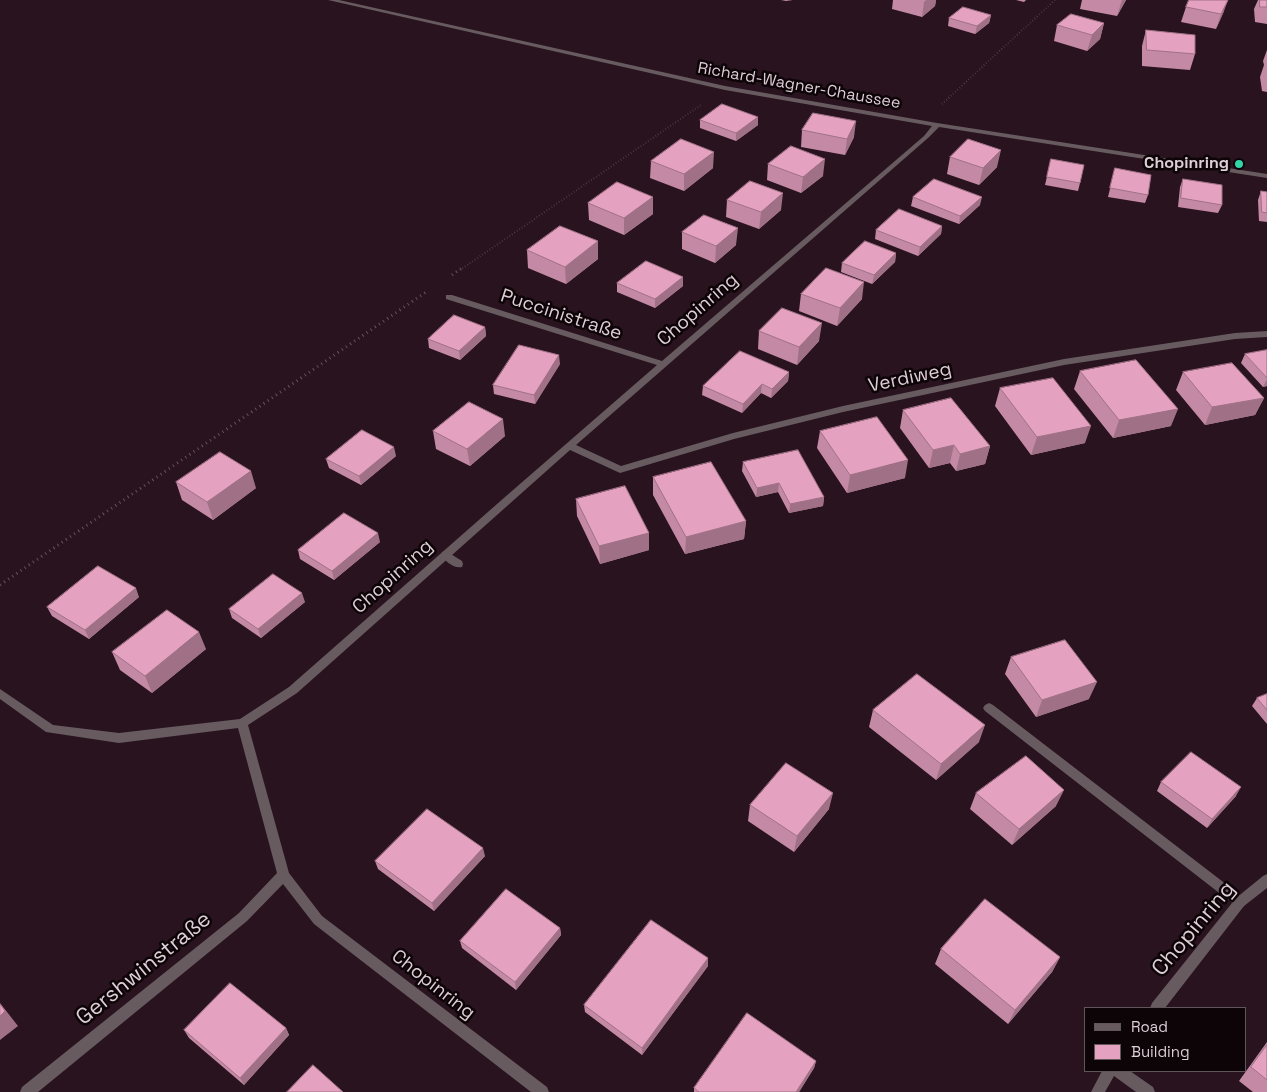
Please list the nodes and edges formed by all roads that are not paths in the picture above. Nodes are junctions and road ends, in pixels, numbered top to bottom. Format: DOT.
graph roads {
  1 [pos="331,0"];
  2 [pos="937,125"];
  3 [pos="1267,176"];
  4 [pos="449,297"];
  5 [pos="1267,334"];
  6 [pos="663,364"];
  7 [pos="570,446"];
  8 [pos="446,555"];
  9 [pos="458,564"];
  10 [pos="0,693"];
  11 [pos="989,708"];
  12 [pos="242,723"];
  13 [pos="284,875"];
  14 [pos="1267,880"];
  15 [pos="1240,902"];
  16 [pos="1158,1007"];
  17 [pos="1108,1072"];
  18 [pos="1120,1072"];
  19 [pos="27,1092"];
  20 [pos="542,1092"];
  21 [pos="1098,1092"];
  22 [pos="1148,1092"];
  1 -- 2 [label="street, Richard-Wagner-Chaussee"];
  2 -- 3 [label="street, Richard-Wagner-Chaussee"];
  2 -- 6 [label="street, Chopinring"];
  4 -- 6 [label="street, Puccinistraße"];
  5 -- 7 [label="street, Verdiweg"];
  6 -- 7 [label="street, Chopinring"];
  7 -- 8 [label="street, Chopinring"];
  8 -- 9 [label="street"];
  8 -- 12 [label="street, Chopinring"];
  10 -- 12 [label="street"];
  11 -- 15 [label="street"];
  12 -- 13 [label="street, Chopinring"];
  13 -- 19 [label="street, Gershwinstraße"];
  13 -- 20 [label="street, Chopinring"];
  14 -- 15 [label="street, Chopinring"];
  15 -- 16 [label="street, Chopinring"];
  17 -- 21 [label="street"];
  18 -- 22 [label="street"];
}
